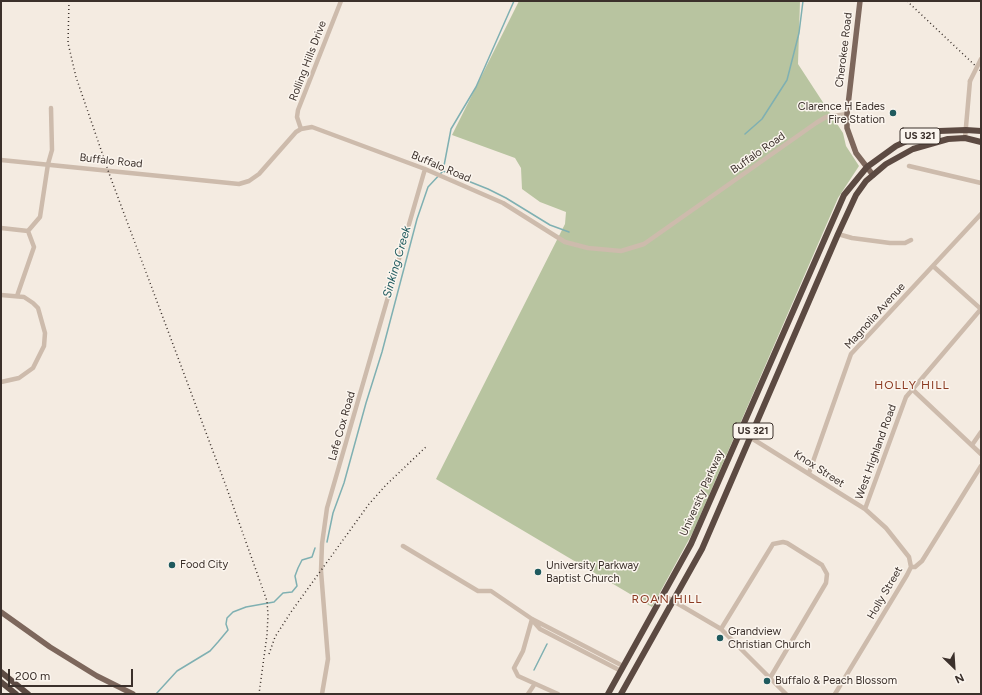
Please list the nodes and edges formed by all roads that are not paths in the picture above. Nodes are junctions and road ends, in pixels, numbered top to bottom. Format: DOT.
graph roads {
  1 [pos="341,1"];
  2 [pos="860,1"];
  3 [pos="981,59"];
  4 [pos="51,108"];
  5 [pos="846,114"];
  6 [pos="300,129"];
  7 [pos="966,130"];
  8 [pos="981,131"];
  9 [pos="965,138"];
  10 [pos="981,142"];
  11 [pos="1,160"];
  12 [pos="48,164"];
  13 [pos="909,166"];
  14 [pos="867,167"];
  15 [pos="425,169"];
  16 [pos="873,175"];
  17 [pos="981,183"];
  18 [pos="981,214"];
  19 [pos="1,228"];
  20 [pos="28,231"];
  21 [pos="838,234"];
  22 [pos="911,240"];
  23 [pos="933,266"];
  24 [pos="1,295"];
  25 [pos="16,296"];
  26 [pos="981,309"];
  27 [pos="784,331"];
  28 [pos="795,336"];
  29 [pos="1,382"];
  30 [pos="912,389"];
  31 [pos="740,431"];
  32 [pos="981,432"];
  33 [pos="751,436"];
  34 [pos="972,445"];
  35 [pos="981,454"];
  36 [pos="981,466"];
  37 [pos="809,473"];
  38 [pos="865,509"];
  39 [pos="704,514"];
  40 [pos="715,519"];
  41 [pos="403,546"];
  42 [pos="911,567"];
  43 [pos="663,595"];
  44 [pos="673,602"];
  45 [pos="1,612"];
  46 [pos="532,619"];
  47 [pos="721,629"];
  48 [pos="633,650"];
  49 [pos="643,655"];
  50 [pos="622,669"];
  51 [pos="1,672"];
  52 [pos="770,678"];
  53 [pos="1,682"];
  54 [pos="534,685"];
  55 [pos="16,694"];
  56 [pos="28,694"];
  57 [pos="133,694"];
  58 [pos="322,694"];
  59 [pos="528,694"];
  60 [pos="558,694"];
  61 [pos="608,694"];
  62 [pos="621,694"];
  63 [pos="786,694"];
  64 [pos="835,694"];
  1 -- 6 [label="street, Rolling Hills Drive"];
  2 -- 5 [label="main road, Cherokee Road"];
  3 -- 7 [label="street, bridge"];
  4 -- 12 [label="street"];
  5 -- 14 [label="main road, Cherokee Road"];
  5 -- 15 [label="street, Buffalo Road"];
  6 -- 12 [label="street, Buffalo Road"];
  6 -- 15 [label="street, Buffalo Road"];
  7 -- 8 [label="highway, University Parkway / US 321"];
  7 -- 9 [label="street"];
  7 -- 14 [label="highway, University Parkway / US 321"];
  9 -- 10 [label="highway, University Parkway / US 321"];
  9 -- 16 [label="highway, University Parkway / US 321"];
  11 -- 12 [label="street, Buffalo Road"];
  12 -- 20 [label="street"];
  13 -- 17 [label="street"];
  14 -- 16 [label="main road"];
  14 -- 27 [label="highway, University Parkway / US 321"];
  15 -- 58 [label="street, Lafe Cox Road"];
  16 -- 21 [label="highway, University Parkway / US 321"];
  18 -- 23 [label="street, Magnolia Avenue"];
  19 -- 20 [label="street"];
  20 -- 25 [label="street"];
  21 -- 22 [label="street"];
  21 -- 28 [label="highway, University Parkway / US 321"];
  23 -- 26 [label="street"];
  23 -- 37 [label="street, Magnolia Avenue"];
  24 -- 25 [label="street"];
  25 -- 29 [label="street"];
  26 -- 30 [label="street, West Highland Road"];
  27 -- 28 [label="highway"];
  27 -- 31 [label="highway, University Parkway / US 321"];
  28 -- 33 [label="highway, University Parkway / US 321"];
  30 -- 34 [label="street"];
  30 -- 38 [label="street, West Highland Road"];
  31 -- 33 [label="street, Knox Street"];
  31 -- 39 [label="highway, University Parkway / US 321"];
  32 -- 34 [label="street"];
  33 -- 37 [label="street, Knox Street"];
  33 -- 40 [label="highway, University Parkway / US 321"];
  34 -- 35 [label="street"];
  36 -- 42 [label="street, Holly Street"];
  37 -- 38 [label="street, Knox Street"];
  38 -- 42 [label="street, Knox Street"];
  39 -- 40 [label="highway"];
  39 -- 43 [label="highway, University Parkway / US 321"];
  40 -- 44 [label="highway, University Parkway / US 321"];
  41 -- 46 [label="street"];
  42 -- 64 [label="street, Holly Street"];
  43 -- 44 [label="street"];
  43 -- 48 [label="highway, University Parkway / US 321"];
  44 -- 47 [label="street"];
  44 -- 49 [label="highway, University Parkway / US 321"];
  45 -- 57 [label="main road"];
  46 -- 50 [label="street"];
  46 -- 54 [label="street"];
  47 -- 52 [label="street"];
  47 -- 52 [label="street"];
  48 -- 49 [label="highway"];
  48 -- 50 [label="highway, University Parkway / US 321"];
  49 -- 62 [label="highway, University Parkway / US 321"];
  50 -- 61 [label="highway, University Parkway / US 321"];
  51 -- 56 [label="highway"];
  52 -- 63 [label="street"];
  53 -- 55 [label="highway"];
  54 -- 59 [label="street"];
  54 -- 60 [label="street"];
}
